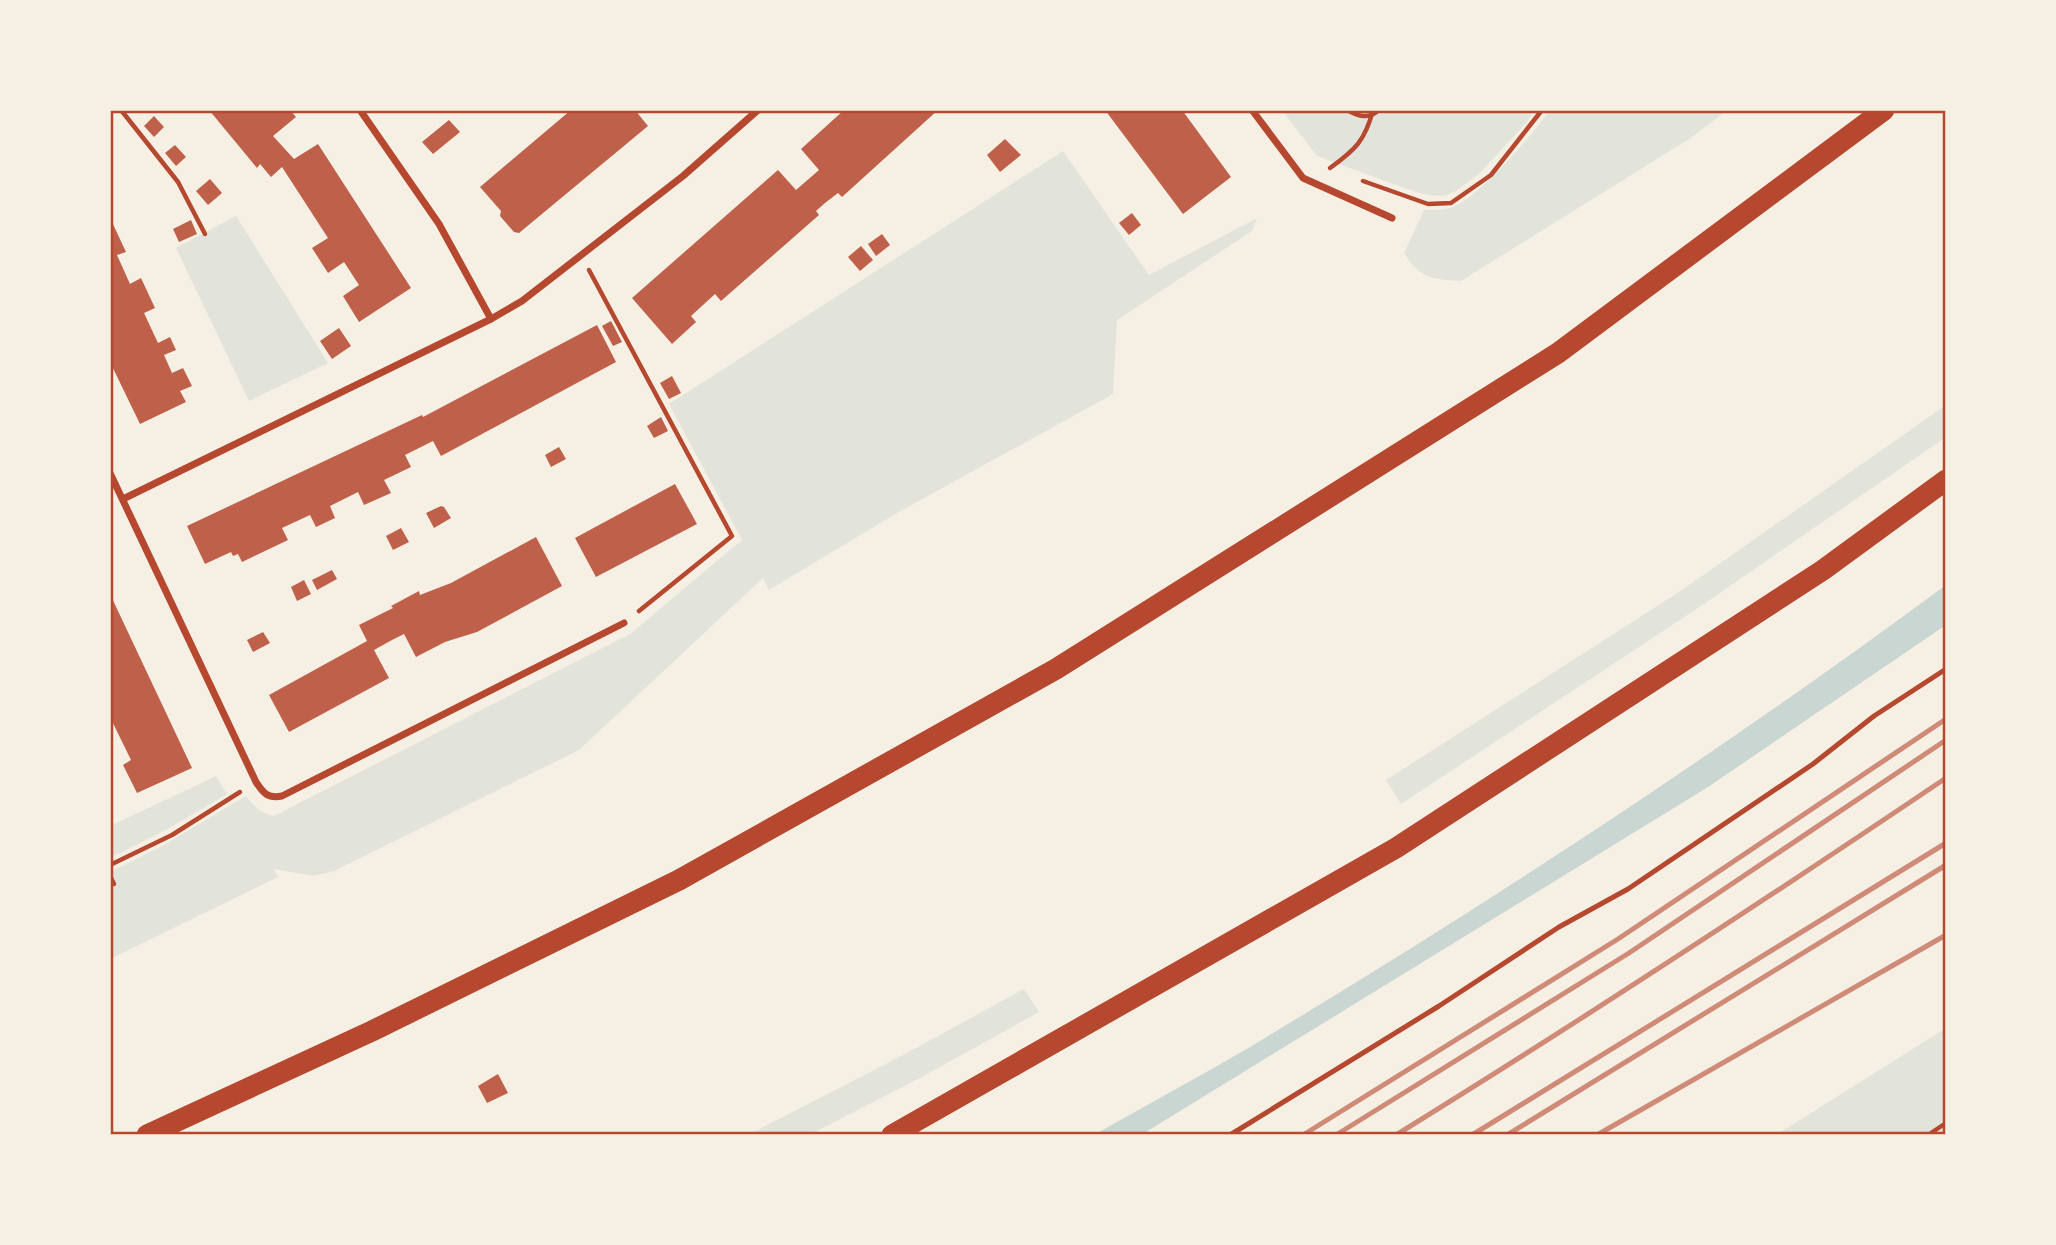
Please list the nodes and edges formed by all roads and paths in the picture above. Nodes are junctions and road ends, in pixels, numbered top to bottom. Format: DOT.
graph roads {
  1 [pos="121,110"];
  2 [pos="360,110"];
  3 [pos="758,110"];
  4 [pos="1252,110"];
  5 [pos="1347,110"];
  6 [pos="1379,110"];
  7 [pos="1542,110"];
  8 [pos="1884,110"];
  9 [pos="1372,112"];
  10 [pos="1284,153"];
  11 [pos="1329,169"];
  12 [pos="1342,173"];
  13 [pos="1354,178"];
  14 [pos="1392,218"];
  15 [pos="205,234"];
  16 [pos="580,254"];
  17 [pos="491,319"];
  18 [pos="110,472"];
  19 [pos="1946,480"];
  20 [pos="123,499"];
  21 [pos="624,623"];
  22 [pos="1946,669"];
  23 [pos="256,782"];
  24 [pos="110,865"];
  25 [pos="110,876"];
  26 [pos="114,884"];
  27 [pos="1946,1124"];
  28 [pos="147,1135"];
  29 [pos="892,1135"];
  30 [pos="1230,1135"];
  31 [pos="1928,1135"];
  1 -- 15 [label="path"];
  2 -- 17 [label="street"];
  3 -- 16 [label="street"];
  4 -- 10 [label="street"];
  5 -- 9 [label="path"];
  6 -- 9 [label="path"];
  7 -- 13 [label="path"];
  8 -- 28 [label="highway"];
  9 -- 11 [label="path"];
  10 -- 11 [label="path"];
  10 -- 14 [label="street"];
  11 -- 12 [label="path"];
  16 -- 17 [label="street"];
  16 -- 21 [label="path"];
  17 -- 20 [label="street"];
  18 -- 20 [label="street"];
  19 -- 29 [label="highway"];
  20 -- 23 [label="street"];
  21 -- 23 [label="street"];
  22 -- 30 [label="lane"];
  23 -- 24 [label="path"];
  25 -- 26 [label="path"];
  27 -- 31 [label="path"];
}
